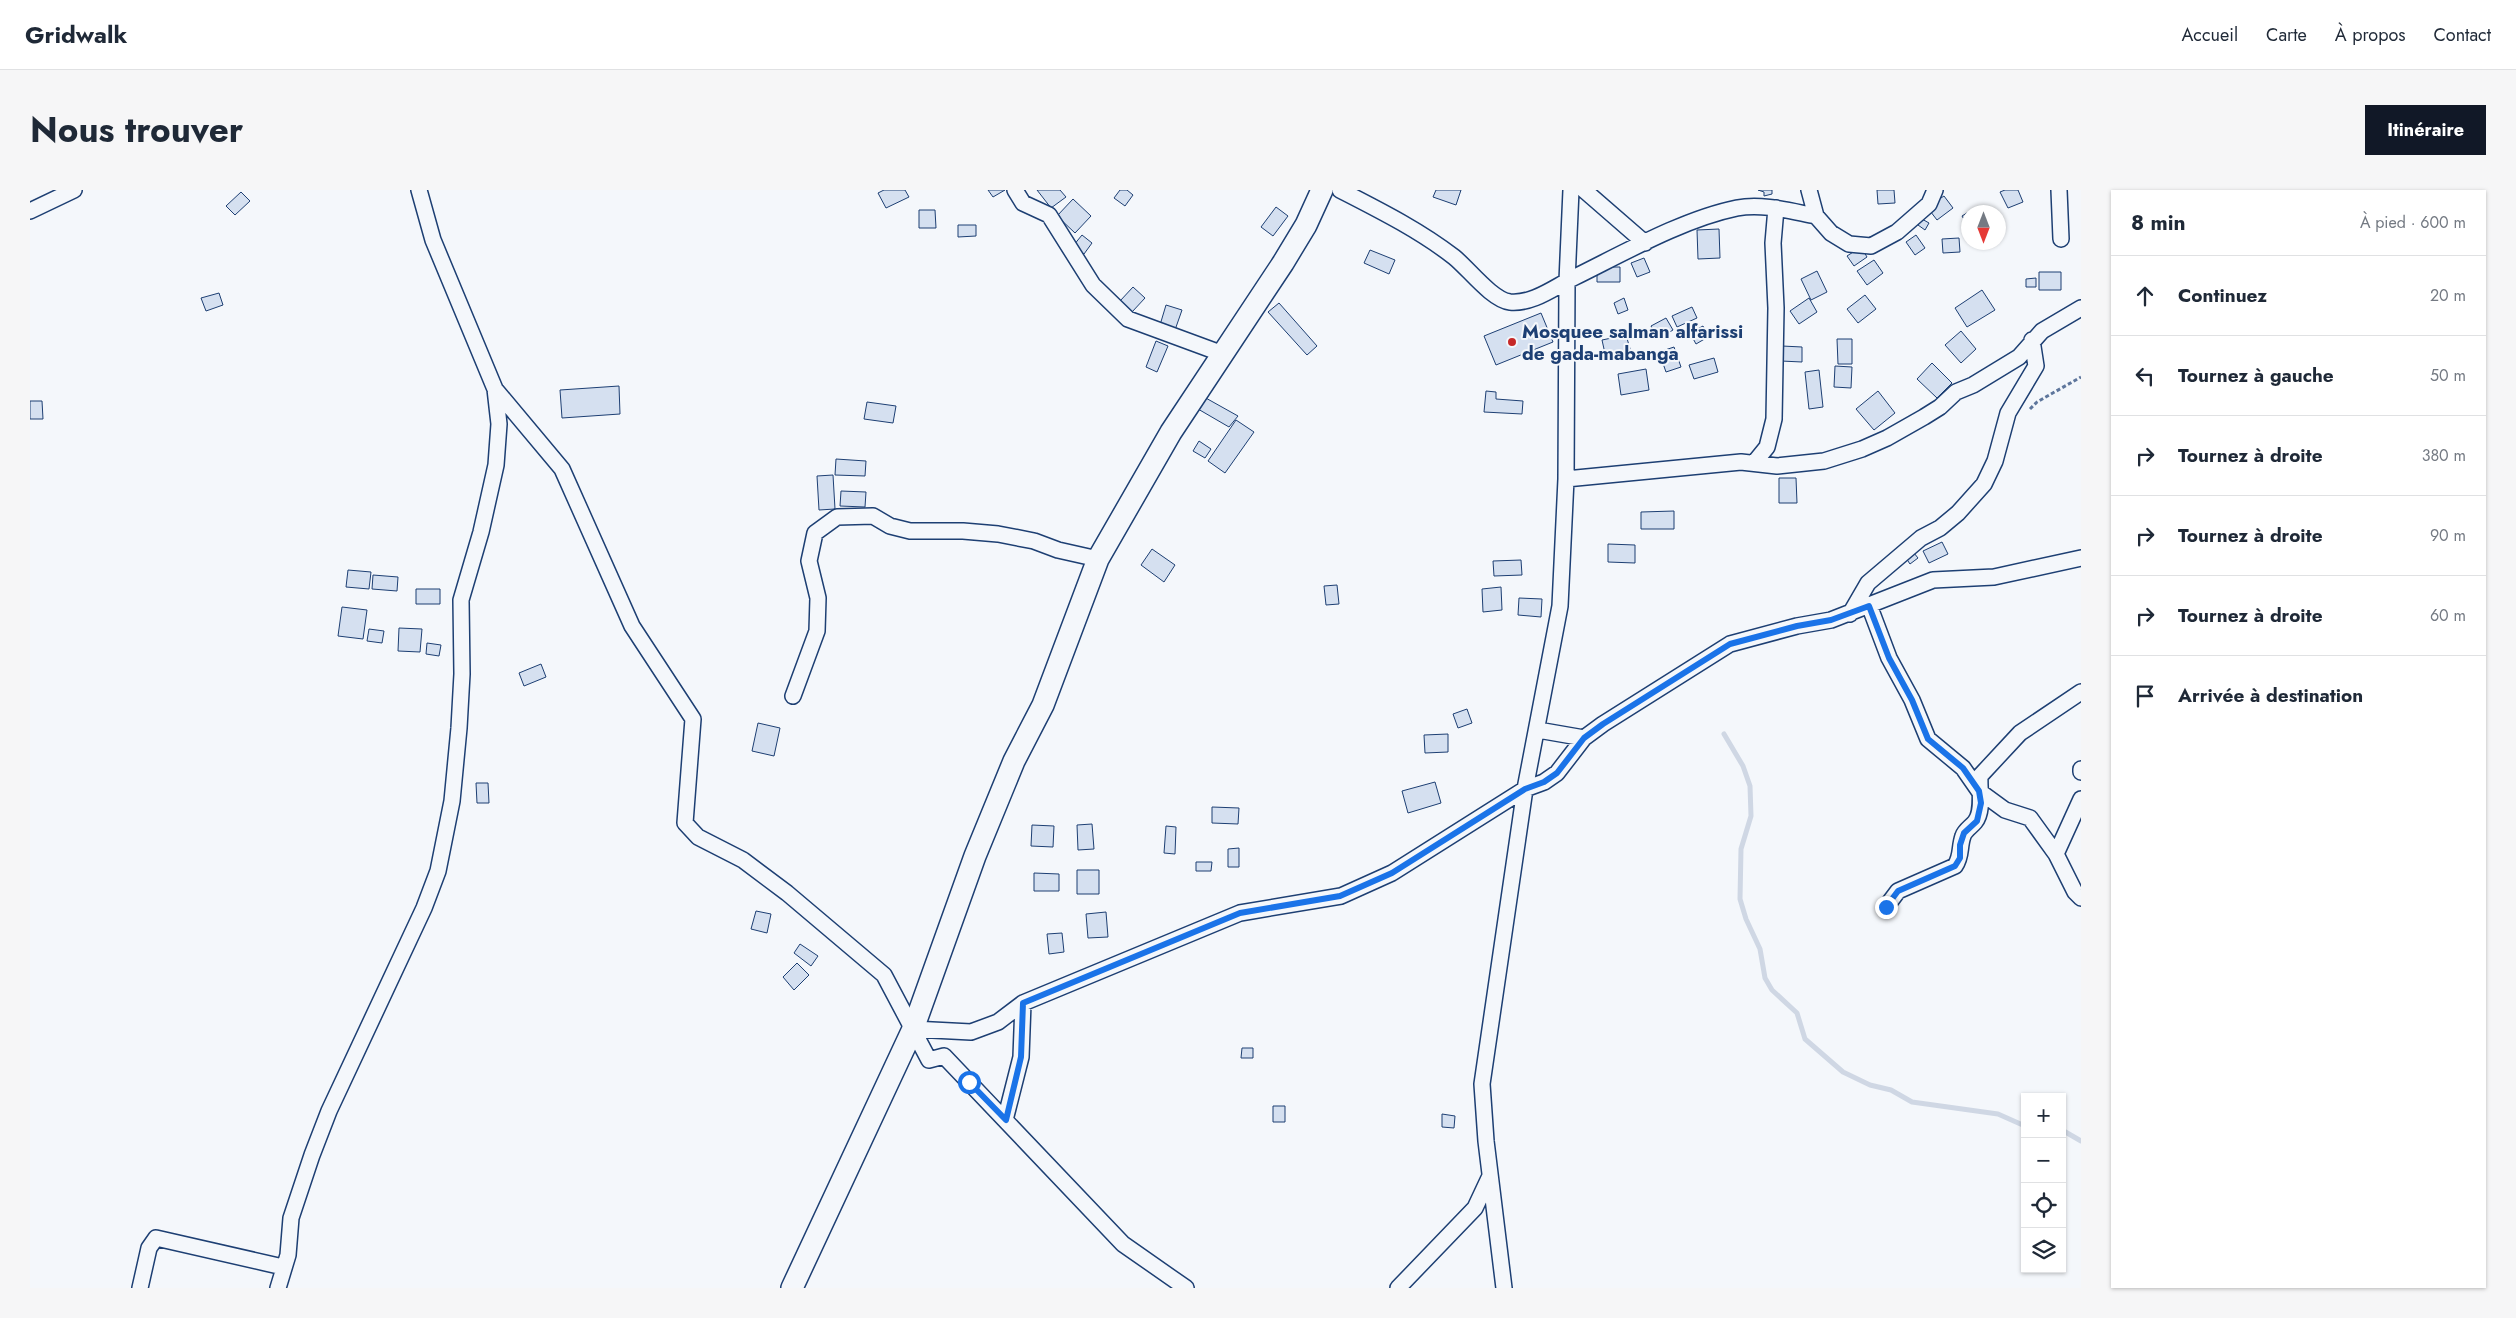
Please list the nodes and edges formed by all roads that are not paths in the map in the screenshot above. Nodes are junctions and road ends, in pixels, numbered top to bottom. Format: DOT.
graph roads {
  1 [pos="74,190"];
  2 [pos="419,190"];
  3 [pos="1015,190"];
  4 [pos="1322,190"];
  5 [pos="1340,190"];
  6 [pos="1571,190"];
  7 [pos="1584,190"];
  8 [pos="1809,190"];
  9 [pos="1935,190"];
  10 [pos="2059,190"];
  11 [pos="31,208"];
  12 [pos="1776,208"];
  13 [pos="1816,216"];
  14 [pos="2061,239"];
  15 [pos="1645,243"];
  16 [pos="1567,281"];
  17 [pos="2081,308"];
  18 [pos="2032,340"];
  19 [pos="1222,354"];
  20 [pos="495,389"];
  21 [pos="1754,463"];
  22 [pos="1566,479"];
  23 [pos="2081,558"];
  24 [pos="1098,559"];
  25 [pos="1869,606"];
  26 [pos="1850,614"];
  27 [pos="2081,692"];
  28 [pos="793,696"];
  29 [pos="1538,730"];
  30 [pos="1584,738"];
  31 [pos="2081,769"];
  32 [pos="2081,772"];
  33 [pos="1525,789"];
  34 [pos="1979,791"];
  35 [pos="2081,799"];
  36 [pos="2056,854"];
  37 [pos="2081,898"];
  38 [pos="1886,907"];
  39 [pos="1023,1003"];
  40 [pos="913,1029"];
  41 [pos="1006,1120"];
  42 [pos="1490,1174"];
  43 [pos="282,1267"];
  44 [pos="140,1288"];
  45 [pos="278,1288"];
  46 [pos="792,1288"];
  47 [pos="1186,1288"];
  48 [pos="1398,1288"];
  49 [pos="1504,1288"];
  1 -- 11 [label="street"];
  2 -- 20 [label="street"];
  3 -- 19 [label="street"];
  4 -- 19 [label="street"];
  5 -- 16 [label="street"];
  6 -- 16 [label="street"];
  7 -- 15 [label="street"];
  8 -- 13 [label="street"];
  9 -- 13 [label="street"];
  10 -- 14 [label="street"];
  12 -- 13 [label="street"];
  12 -- 15 [label="street"];
  12 -- 21 [label="street"];
  15 -- 16 [label="street"];
  16 -- 22 [label="street"];
  17 -- 18 [label="street"];
  18 -- 21 [label="street"];
  18 -- 26 [label="street"];
  19 -- 24 [label="street"];
  20 -- 40 [label="street"];
  20 -- 43 [label="street"];
  21 -- 22 [label="street"];
  22 -- 29 [label="street"];
  23 -- 25 [label="street"];
  24 -- 28 [label="street"];
  24 -- 40 [label="street"];
  25 -- 26 [label="street"];
  25 -- 34 [label="street"];
  26 -- 30 [label="street"];
  27 -- 34 [label="street"];
  29 -- 30 [label="street"];
  29 -- 33 [label="street"];
  30 -- 33 [label="street"];
  31 -- 32 [label="street"];
  33 -- 39 [label="street"];
  33 -- 42 [label="street"];
  34 -- 36 [label="street"];
  34 -- 38 [label="street"];
  35 -- 36 [label="street"];
  36 -- 37 [label="street"];
  39 -- 40 [label="street"];
  39 -- 41 [label="street"];
  40 -- 41 [label="street"];
  40 -- 46 [label="street"];
  41 -- 47 [label="street"];
  42 -- 48 [label="street"];
  42 -- 49 [label="street"];
  43 -- 44 [label="street"];
  43 -- 45 [label="street"];
}
